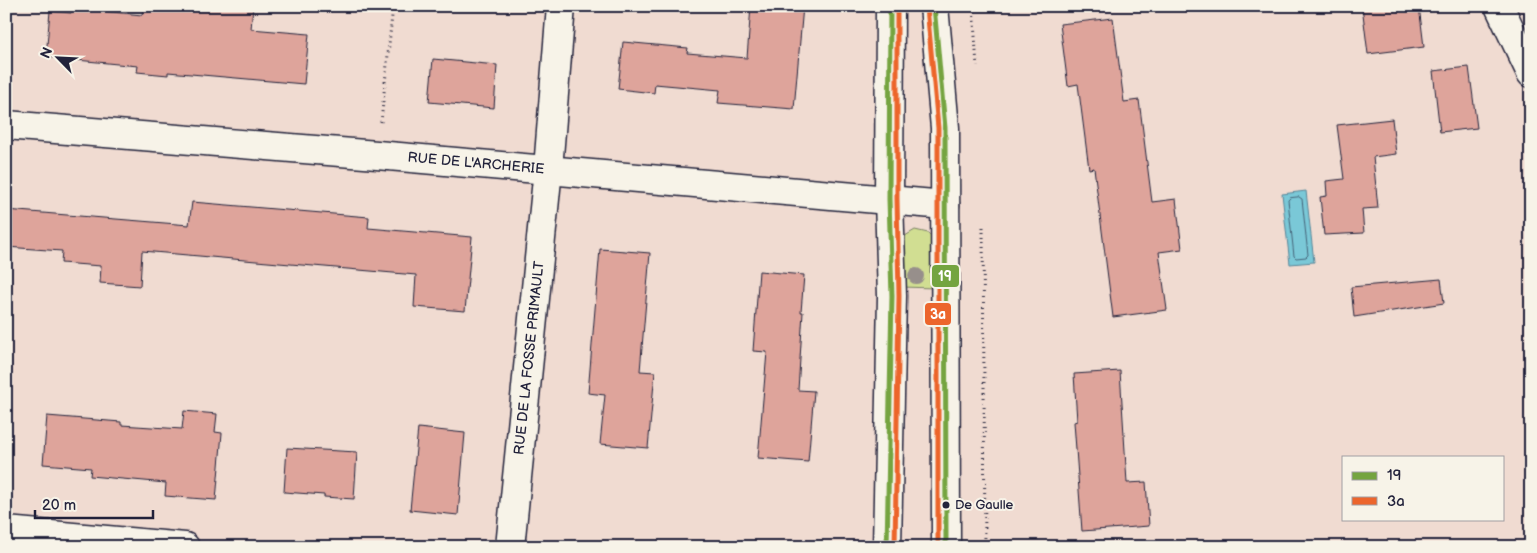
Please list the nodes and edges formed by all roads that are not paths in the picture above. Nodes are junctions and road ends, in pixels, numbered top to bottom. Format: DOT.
graph roads {
  1 [pos="561,6"];
  2 [pos="890,6"];
  3 [pos="934,6"];
  4 [pos="1500,6"];
  5 [pos="1531,73"];
  6 [pos="6,125"];
  7 [pos="548,169"];
  8 [pos="889,199"];
  9 [pos="945,205"];
  10 [pos="6,531"];
  11 [pos="185,547"];
  12 [pos="510,547"];
  13 [pos="887,547"];
  14 [pos="946,547"];
  1 -- 7 [label="street, RUE DE LA FOSSE PRIMAULT"];
  2 -- 8 [label="street"];
  3 -- 9 [label="street"];
  4 -- 5 [label="street"];
  6 -- 7 [label="street, RUE DE L'ARCHERIE"];
  7 -- 8 [label="street, RUE DE L'ARCHERIE"];
  7 -- 12 [label="street, RUE DE LA FOSSE PRIMAULT"];
  8 -- 9 [label="street, RUE DE L'ARCHERIE"];
  8 -- 13 [label="street"];
  9 -- 14 [label="street"];
  10 -- 11 [label="street"];
}
